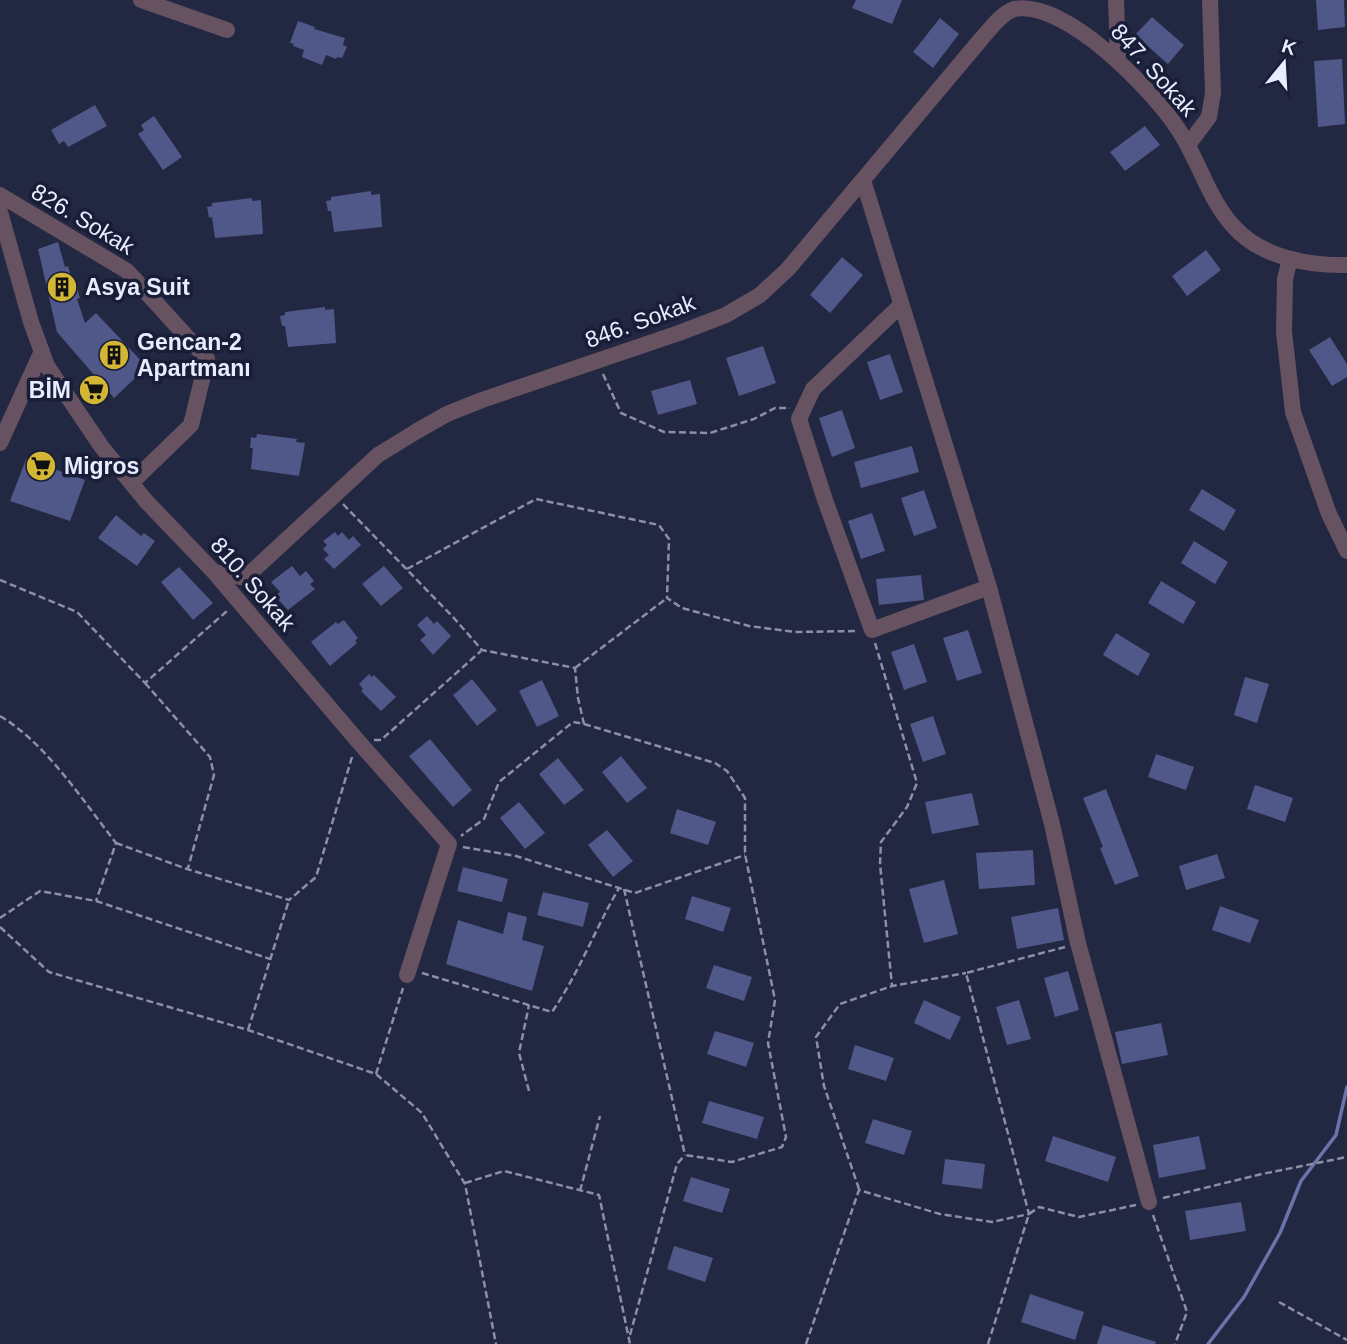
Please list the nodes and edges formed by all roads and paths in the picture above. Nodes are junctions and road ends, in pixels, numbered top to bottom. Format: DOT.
graph roads {
  1 [pos="1116,0"];
  2 [pos="1210,0"];
  3 [pos="150,1"];
  4 [pos="1011,4"];
  5 [pos="227,30"];
  6 [pos="1118,58"];
  7 [pos="1188,145"];
  8 [pos="863,180"];
  9 [pos="0,195"];
  10 [pos="0,212"];
  11 [pos="1290,259"];
  12 [pos="1347,265"];
  13 [pos="901,304"];
  14 [pos="42,351"];
  15 [pos="597,361"];
  16 [pos="804,408"];
  17 [pos="1,437"];
  18 [pos="131,483"];
  19 [pos="335,496"];
  20 [pos="1347,551"];
  21 [pos="407,569"];
  22 [pos="214,572"];
  23 [pos="0,580"];
  24 [pos="989,587"];
  25 [pos="667,598"];
  26 [pos="239,601"];
  27 [pos="872,630"];
  28 [pos="482,650"];
  29 [pos="575,668"];
  30 [pos="145,683"];
  31 [pos="0,716"];
  32 [pos="584,724"];
  33 [pos="357,740"];
  34 [pos="116,843"];
  35 [pos="449,844"];
  36 [pos="745,854"];
  37 [pos="187,869"];
  38 [pos="619,888"];
  39 [pos="624,889"];
  40 [pos="289,900"];
  41 [pos="96,901"];
  42 [pos="0,918"];
  43 [pos="0,927"];
  44 [pos="1078,943"];
  45 [pos="270,959"];
  46 [pos="408,972"];
  47 [pos="965,973"];
  48 [pos="892,986"];
  49 [pos="529,1005"];
  50 [pos="248,1030"];
  51 [pos="376,1074"];
  52 [pos="529,1091"];
  53 [pos="600,1116"];
  54 [pos="685,1155"];
  55 [pos="1347,1157"];
  56 [pos="464,1184"];
  57 [pos="859,1190"];
  58 [pos="580,1191"];
  59 [pos="1149,1202"];
  60 [pos="1030,1213"];
  61 [pos="1279,1302"];
  62 [pos="629,1337"];
  63 [pos="1347,1340"];
  64 [pos="496,1344"];
  65 [pos="631,1344"];
  66 [pos="806,1344"];
  67 [pos="988,1344"];
  68 [pos="1175,1344"];
  1 -- 6 [label="street"];
  2 -- 7 [label="street"];
  3 -- 5 [label="street"];
  4 -- 6 [label="street, 847. Sokak"];
  4 -- 8 [label="street, 846. Sokak"];
  6 -- 7 [label="street, 847. Sokak"];
  7 -- 11 [label="street, 847. Sokak"];
  8 -- 13 [label="street"];
  8 -- 15 [label="street, 846. Sokak"];
  9 -- 18 [label="street, 826. Sokak"];
  10 -- 14 [label="street, 810. Sokak"];
  11 -- 12 [label="street, 847. Sokak"];
  11 -- 20 [label="street"];
  13 -- 16 [label="street"];
  13 -- 24 [label="street"];
  14 -- 17 [label="street"];
  14 -- 18 [label="street, 810. Sokak"];
  15 -- 16 [label="path"];
  15 -- 19 [label="street, 846. Sokak"];
  16 -- 27 [label="street"];
  18 -- 22 [label="street, 810. Sokak"];
  19 -- 21 [label="path"];
  19 -- 22 [label="street, 846. Sokak"];
  21 -- 25 [label="path"];
  21 -- 28 [label="path"];
  22 -- 26 [label="street, 810. Sokak"];
  23 -- 30 [label="path"];
  24 -- 27 [label="street"];
  24 -- 44 [label="street"];
  25 -- 27 [label="path"];
  25 -- 29 [label="path"];
  26 -- 30 [label="path"];
  26 -- 33 [label="street, 810. Sokak"];
  27 -- 48 [label="path"];
  28 -- 29 [label="path"];
  28 -- 33 [label="path"];
  29 -- 32 [label="path"];
  30 -- 37 [label="path"];
  31 -- 34 [label="path"];
  32 -- 35 [label="path"];
  32 -- 36 [label="path"];
  33 -- 35 [label="street, 810. Sokak"];
  33 -- 40 [label="path"];
  34 -- 37 [label="path"];
  34 -- 41 [label="path"];
  35 -- 38 [label="path"];
  35 -- 46 [label="street"];
  36 -- 39 [label="path"];
  36 -- 54 [label="path"];
  37 -- 40 [label="path"];
  38 -- 39 [label="path"];
  38 -- 49 [label="path"];
  39 -- 54 [label="path"];
  40 -- 45 [label="path"];
  41 -- 42 [label="path"];
  41 -- 45 [label="path"];
  43 -- 50 [label="path"];
  44 -- 47 [label="path"];
  44 -- 59 [label="street"];
  45 -- 50 [label="path"];
  46 -- 49 [label="path"];
  46 -- 51 [label="path"];
  47 -- 48 [label="path"];
  47 -- 60 [label="path"];
  48 -- 57 [label="path"];
  49 -- 52 [label="path"];
  50 -- 51 [label="path"];
  51 -- 56 [label="path"];
  53 -- 58 [label="path"];
  54 -- 62 [label="path"];
  55 -- 59 [label="path"];
  56 -- 58 [label="path"];
  56 -- 64 [label="path"];
  57 -- 60 [label="path"];
  57 -- 66 [label="path"];
  58 -- 62 [label="path"];
  59 -- 60 [label="path"];
  59 -- 68 [label="path"];
  60 -- 67 [label="path"];
  61 -- 63 [label="path"];
  62 -- 65 [label="path"];
}
